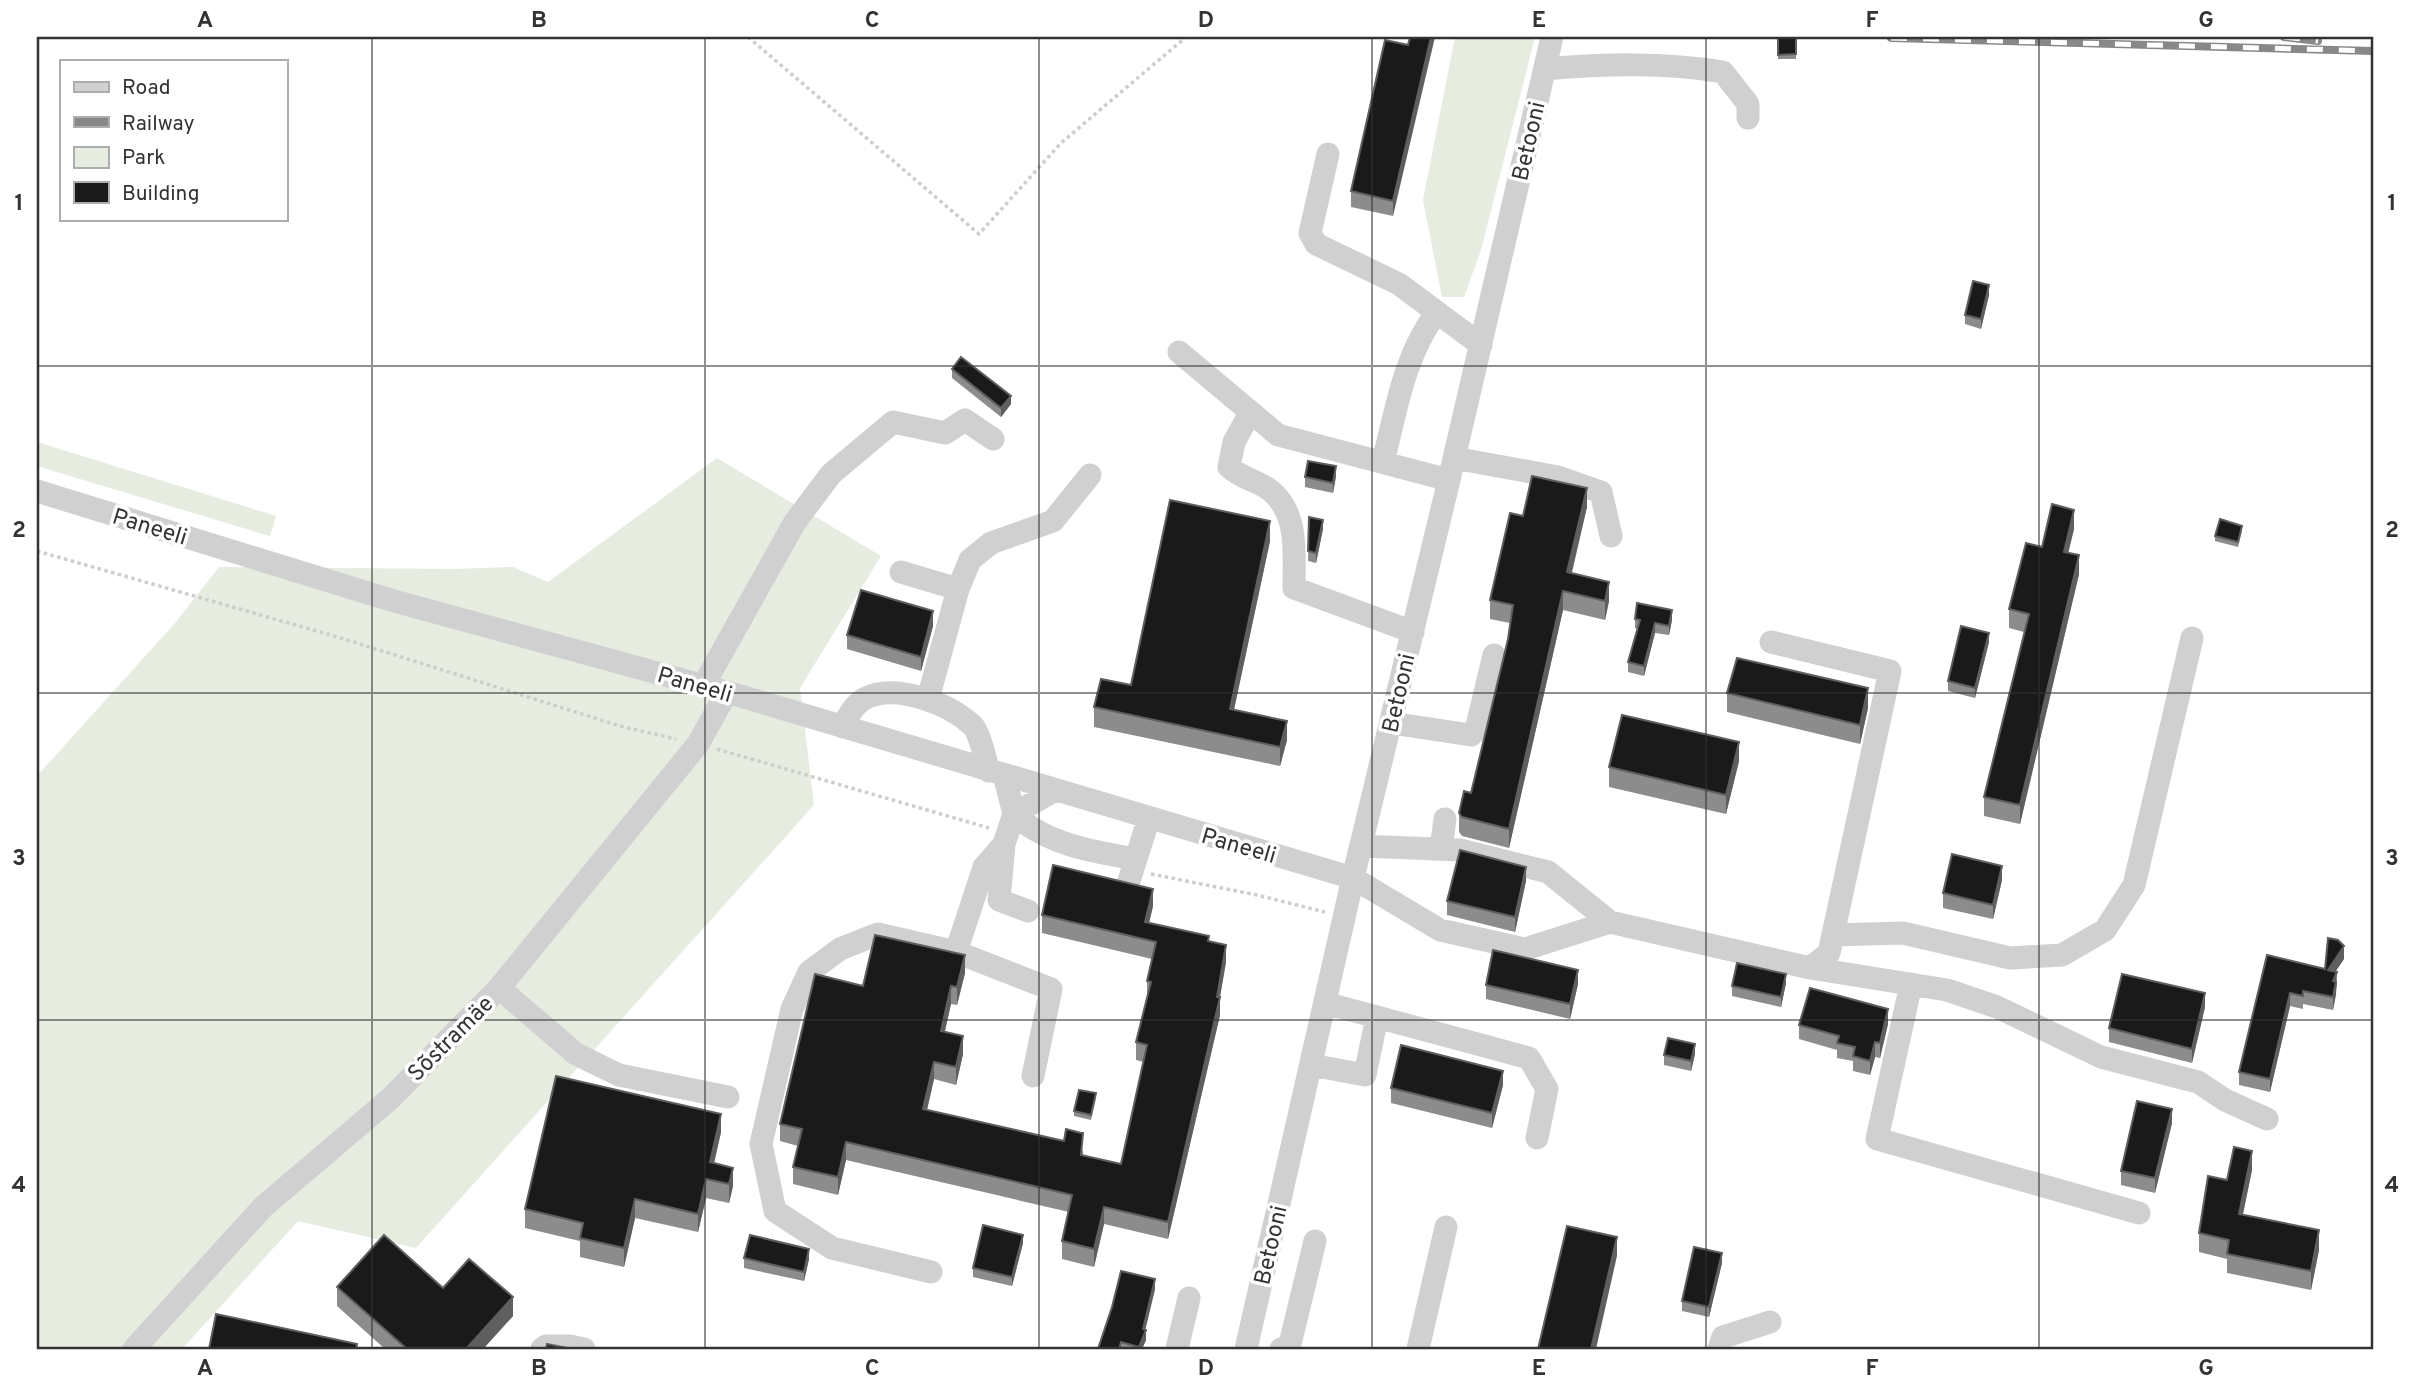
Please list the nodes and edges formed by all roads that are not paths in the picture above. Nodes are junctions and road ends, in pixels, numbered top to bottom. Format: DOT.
graph roads {
  1 [pos="1552,37"];
  2 [pos="1545,69"];
  3 [pos="1748,118"];
  4 [pos="1328,154"];
  5 [pos="1437,312"];
  6 [pos="1480,345"];
  7 [pos="1179,352"];
  8 [pos="1250,413"];
  9 [pos="993,439"];
  10 [pos="1383,463"];
  11 [pos="1452,469"];
  12 [pos="1090,475"];
  13 [pos="37,491"];
  14 [pos="1611,536"];
  15 [pos="901,572"];
  16 [pos="958,589"];
  17 [pos="1413,632"];
  18 [pos="2192,638"];
  19 [pos="1771,642"];
  20 [pos="1494,655"];
  21 [pos="703,686"];
  22 [pos="726,692"];
  23 [pos="928,699"];
  24 [pos="1391,723"];
  25 [pos="843,727"];
  26 [pos="996,773"];
  27 [pos="1055,790"];
  28 [pos="1014,814"];
  29 [pos="1149,818"];
  30 [pos="1445,819"];
  31 [pos="1004,844"];
  32 [pos="1362,846"];
  33 [pos="1441,849"];
  34 [pos="1136,859"];
  35 [pos="1353,878"];
  36 [pos="1128,884"];
  37 [pos="1028,911"];
  38 [pos="1610,922"];
  39 [pos="1833,935"];
  40 [pos="956,952"];
  41 [pos="1810,968"];
  42 [pos="1911,984"];
  43 [pos="499,988"];
  44 [pos="1325,1003"];
  45 [pos="1377,1017"];
  46 [pos="1311,1065"];
  47 [pos="1033,1076"];
  48 [pos="728,1097"];
  49 [pos="2267,1119"];
  50 [pos="1537,1138"];
  51 [pos="2139,1213"];
  52 [pos="1446,1227"];
  53 [pos="1315,1241"];
  54 [pos="931,1272"];
  55 [pos="1189,1298"];
  56 [pos="1770,1322"];
  57 [pos="134,1349"];
  58 [pos="542,1349"];
  59 [pos="584,1349"];
  60 [pos="1177,1349"];
  61 [pos="1246,1349"];
  62 [pos="1281,1349"];
  63 [pos="1418,1349"];
  64 [pos="1719,1349"];
  1 -- 2 [label="street, Betooni"];
  2 -- 3 [label="street"];
  2 -- 6 [label="street, Betooni"];
  4 -- 5 [label="street"];
  5 -- 6 [label="street"];
  5 -- 10 [label="street"];
  6 -- 11 [label="street, Betooni"];
  7 -- 8 [label="street"];
  8 -- 10 [label="street"];
  8 -- 17 [label="street"];
  9 -- 21 [label="street"];
  10 -- 11 [label="street"];
  11 -- 14 [label="street"];
  11 -- 17 [label="street, Betooni"];
  12 -- 16 [label="street"];
  13 -- 21 [label="street, Paneeli"];
  15 -- 16 [label="street"];
  16 -- 23 [label="street"];
  17 -- 24 [label="street, Betooni"];
  18 -- 39 [label="street"];
  19 -- 39 [label="street"];
  20 -- 24 [label="street"];
  21 -- 22 [label="street, Paneeli"];
  22 -- 25 [label="street, Paneeli"];
  22 -- 43 [label="street, Sõstramäe"];
  23 -- 25 [label="street"];
  23 -- 26 [label="street"];
  24 -- 32 [label="street, Betooni"];
  25 -- 26 [label="street, Paneeli"];
  26 -- 27 [label="street, Paneeli"];
  26 -- 28 [label="street"];
  27 -- 28 [label="street"];
  27 -- 29 [label="street, Paneeli"];
  28 -- 31 [label="street"];
  28 -- 34 [label="street"];
  29 -- 34 [label="street"];
  29 -- 35 [label="street, Paneeli"];
  30 -- 33 [label="street"];
  31 -- 37 [label="street"];
  31 -- 40 [label="street"];
  32 -- 33 [label="street"];
  32 -- 35 [label="street, Betooni"];
  33 -- 38 [label="street"];
  34 -- 36 [label="street"];
  35 -- 38 [label="street, Paneeli"];
  35 -- 44 [label="street, Betooni"];
  38 -- 41 [label="street"];
  39 -- 41 [label="street"];
  40 -- 47 [label="street"];
  40 -- 54 [label="street"];
  41 -- 42 [label="street"];
  42 -- 49 [label="street"];
  42 -- 51 [label="street"];
  43 -- 48 [label="street"];
  43 -- 57 [label="street, Sõstramäe"];
  44 -- 45 [label="street"];
  44 -- 46 [label="street, Betooni"];
  45 -- 46 [label="street"];
  45 -- 50 [label="street"];
  46 -- 61 [label="street, Betooni"];
  52 -- 63 [label="street"];
  53 -- 62 [label="street"];
  55 -- 60 [label="street"];
  56 -- 64 [label="street"];
  58 -- 59 [label="street"];
}
